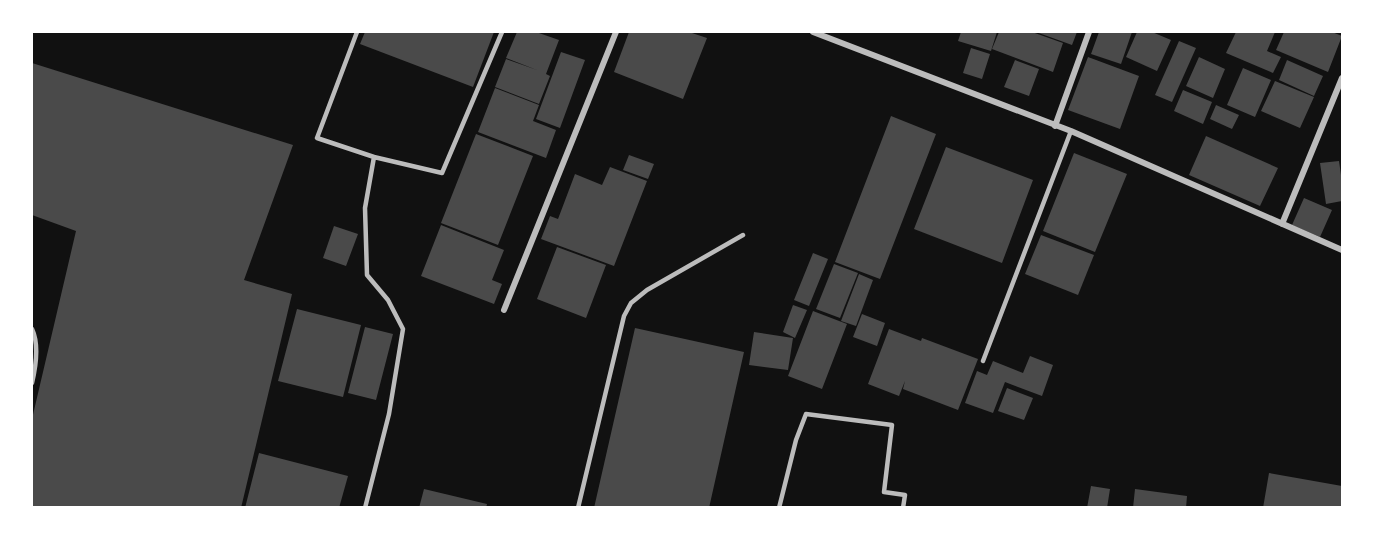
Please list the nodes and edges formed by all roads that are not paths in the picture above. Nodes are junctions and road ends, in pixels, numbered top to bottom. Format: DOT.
graph roads {
  1 [pos="357,32"];
  2 [pos="501,32"];
  3 [pos="616,32"];
  4 [pos="813,32"];
  5 [pos="1089,32"];
  6 [pos="1342,78"];
  7 [pos="1055,126"];
  8 [pos="1071,131"];
  9 [pos="374,157"];
  10 [pos="1282,224"];
  11 [pos="742,235"];
  12 [pos="1342,250"];
  13 [pos="504,310"];
  14 [pos="32,328"];
  15 [pos="983,360"];
  16 [pos="32,383"];
  17 [pos="366,507"];
  18 [pos="578,507"];
  19 [pos="779,507"];
  20 [pos="903,507"];
  1 -- 9 [label="lane"];
  2 -- 9 [label="lane"];
  3 -- 13 [label="street"];
  4 -- 7 [label="street"];
  5 -- 7 [label="street"];
  6 -- 10 [label="street"];
  7 -- 8 [label="street"];
  8 -- 10 [label="street"];
  8 -- 15 [label="lane"];
  9 -- 17 [label="lane"];
  10 -- 12 [label="street"];
  11 -- 18 [label="lane"];
  14 -- 16 [label="lane"];
  19 -- 20 [label="lane"];
}
